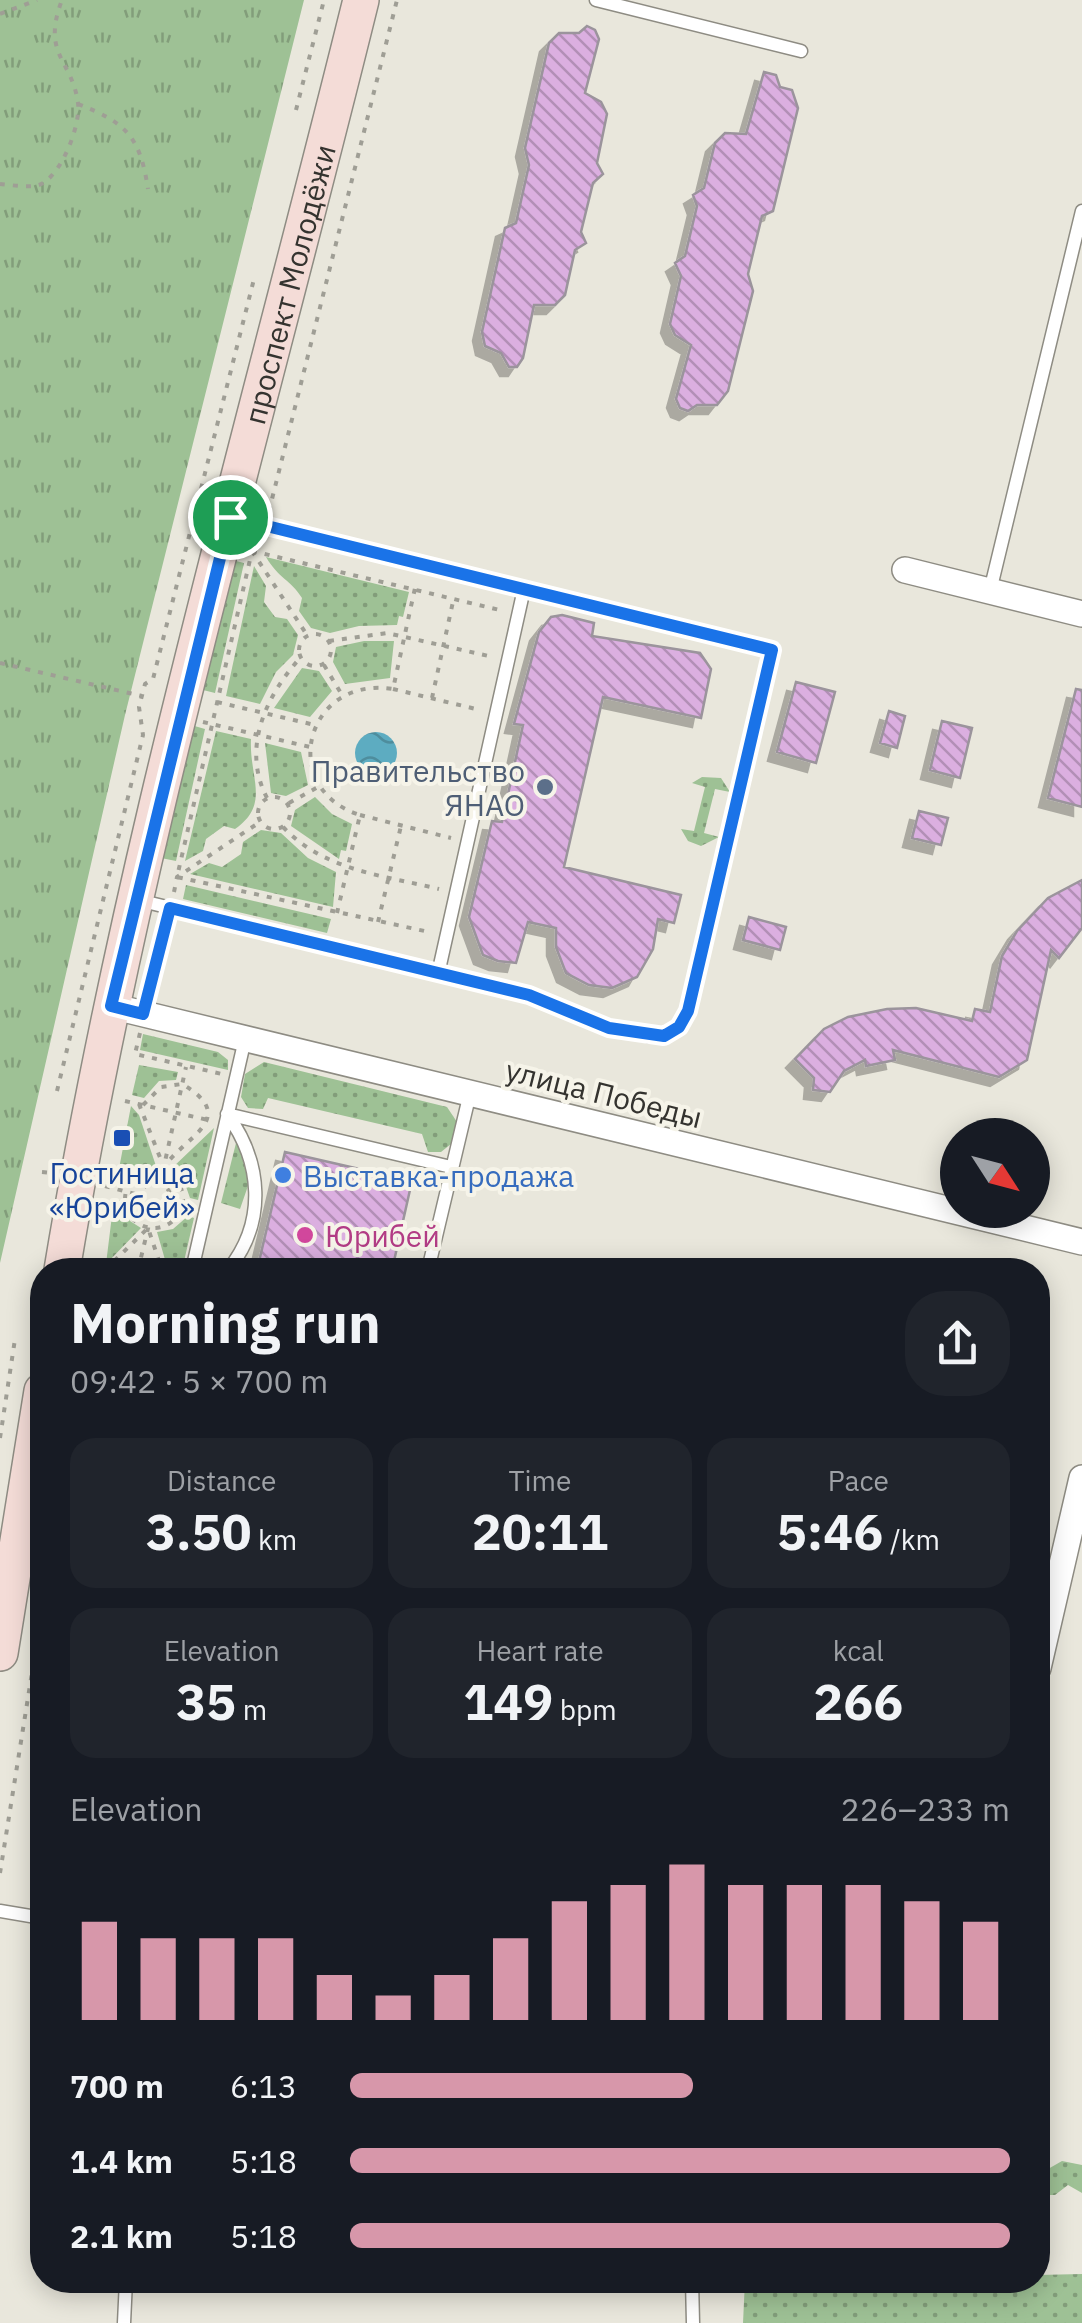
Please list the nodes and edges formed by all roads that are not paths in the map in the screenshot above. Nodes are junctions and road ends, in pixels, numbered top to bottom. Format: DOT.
graph roads {
  1 [pos="361,0"];
  2 [pos="596,0"];
  3 [pos="801,50"];
  4 [pos="1082,211"];
  5 [pos="230,517"];
  6 [pos="905,570"];
  7 [pos="524,589"];
  8 [pos="990,592"];
  9 [pos="1082,614"];
  10 [pos="136,900"];
  11 [pos="438,974"];
  12 [pos="127,1010"];
  13 [pos="245,1039"];
  14 [pos="470,1094"];
  15 [pos="224,1118"];
  16 [pos="451,1168"];
  17 [pos="1082,1242"];
  18 [pos="65,1258"];
  19 [pos="195,1258"];
  20 [pos="234,1258"];
  21 [pos="431,1258"];
  22 [pos="30,1466"];
  23 [pos="1082,1478"];
  24 [pos="1050,1616"];
  25 [pos="0,1653"];
  26 [pos="0,1911"];
  27 [pos="30,1916"];
  28 [pos="125,2293"];
  29 [pos="693,2293"];
  30 [pos="124,2323"];
  31 [pos="694,2323"];
  1 -- 5 [label="street, проспект Молодёжи"];
  2 -- 3 [label="lane"];
  4 -- 8 [label="lane"];
  5 -- 7 [label="lane"];
  5 -- 10 [label="street, проспект Молодёжи"];
  6 -- 8 [label="street"];
  7 -- 11 [label="lane"];
  7 -- 11 [label="lane"];
  8 -- 9 [label="street"];
  10 -- 11 [label="lane"];
  10 -- 12 [label="street, проспект Молодёжи"];
  12 -- 13 [label="street, улица Победы"];
  12 -- 18 [label="street, проспект Молодёжи"];
  13 -- 14 [label="street, улица Победы"];
  13 -- 15 [label="lane"];
  14 -- 16 [label="lane"];
  14 -- 17 [label="street, улица Победы"];
  15 -- 16 [label="lane"];
  15 -- 19 [label="lane"];
  15 -- 20 [label="lane"];
  16 -- 21 [label="lane"];
  22 -- 25 [label="street"];
  23 -- 24 [label="street"];
  26 -- 27 [label="lane"];
  28 -- 30 [label="lane"];
  29 -- 31 [label="lane"];
}
